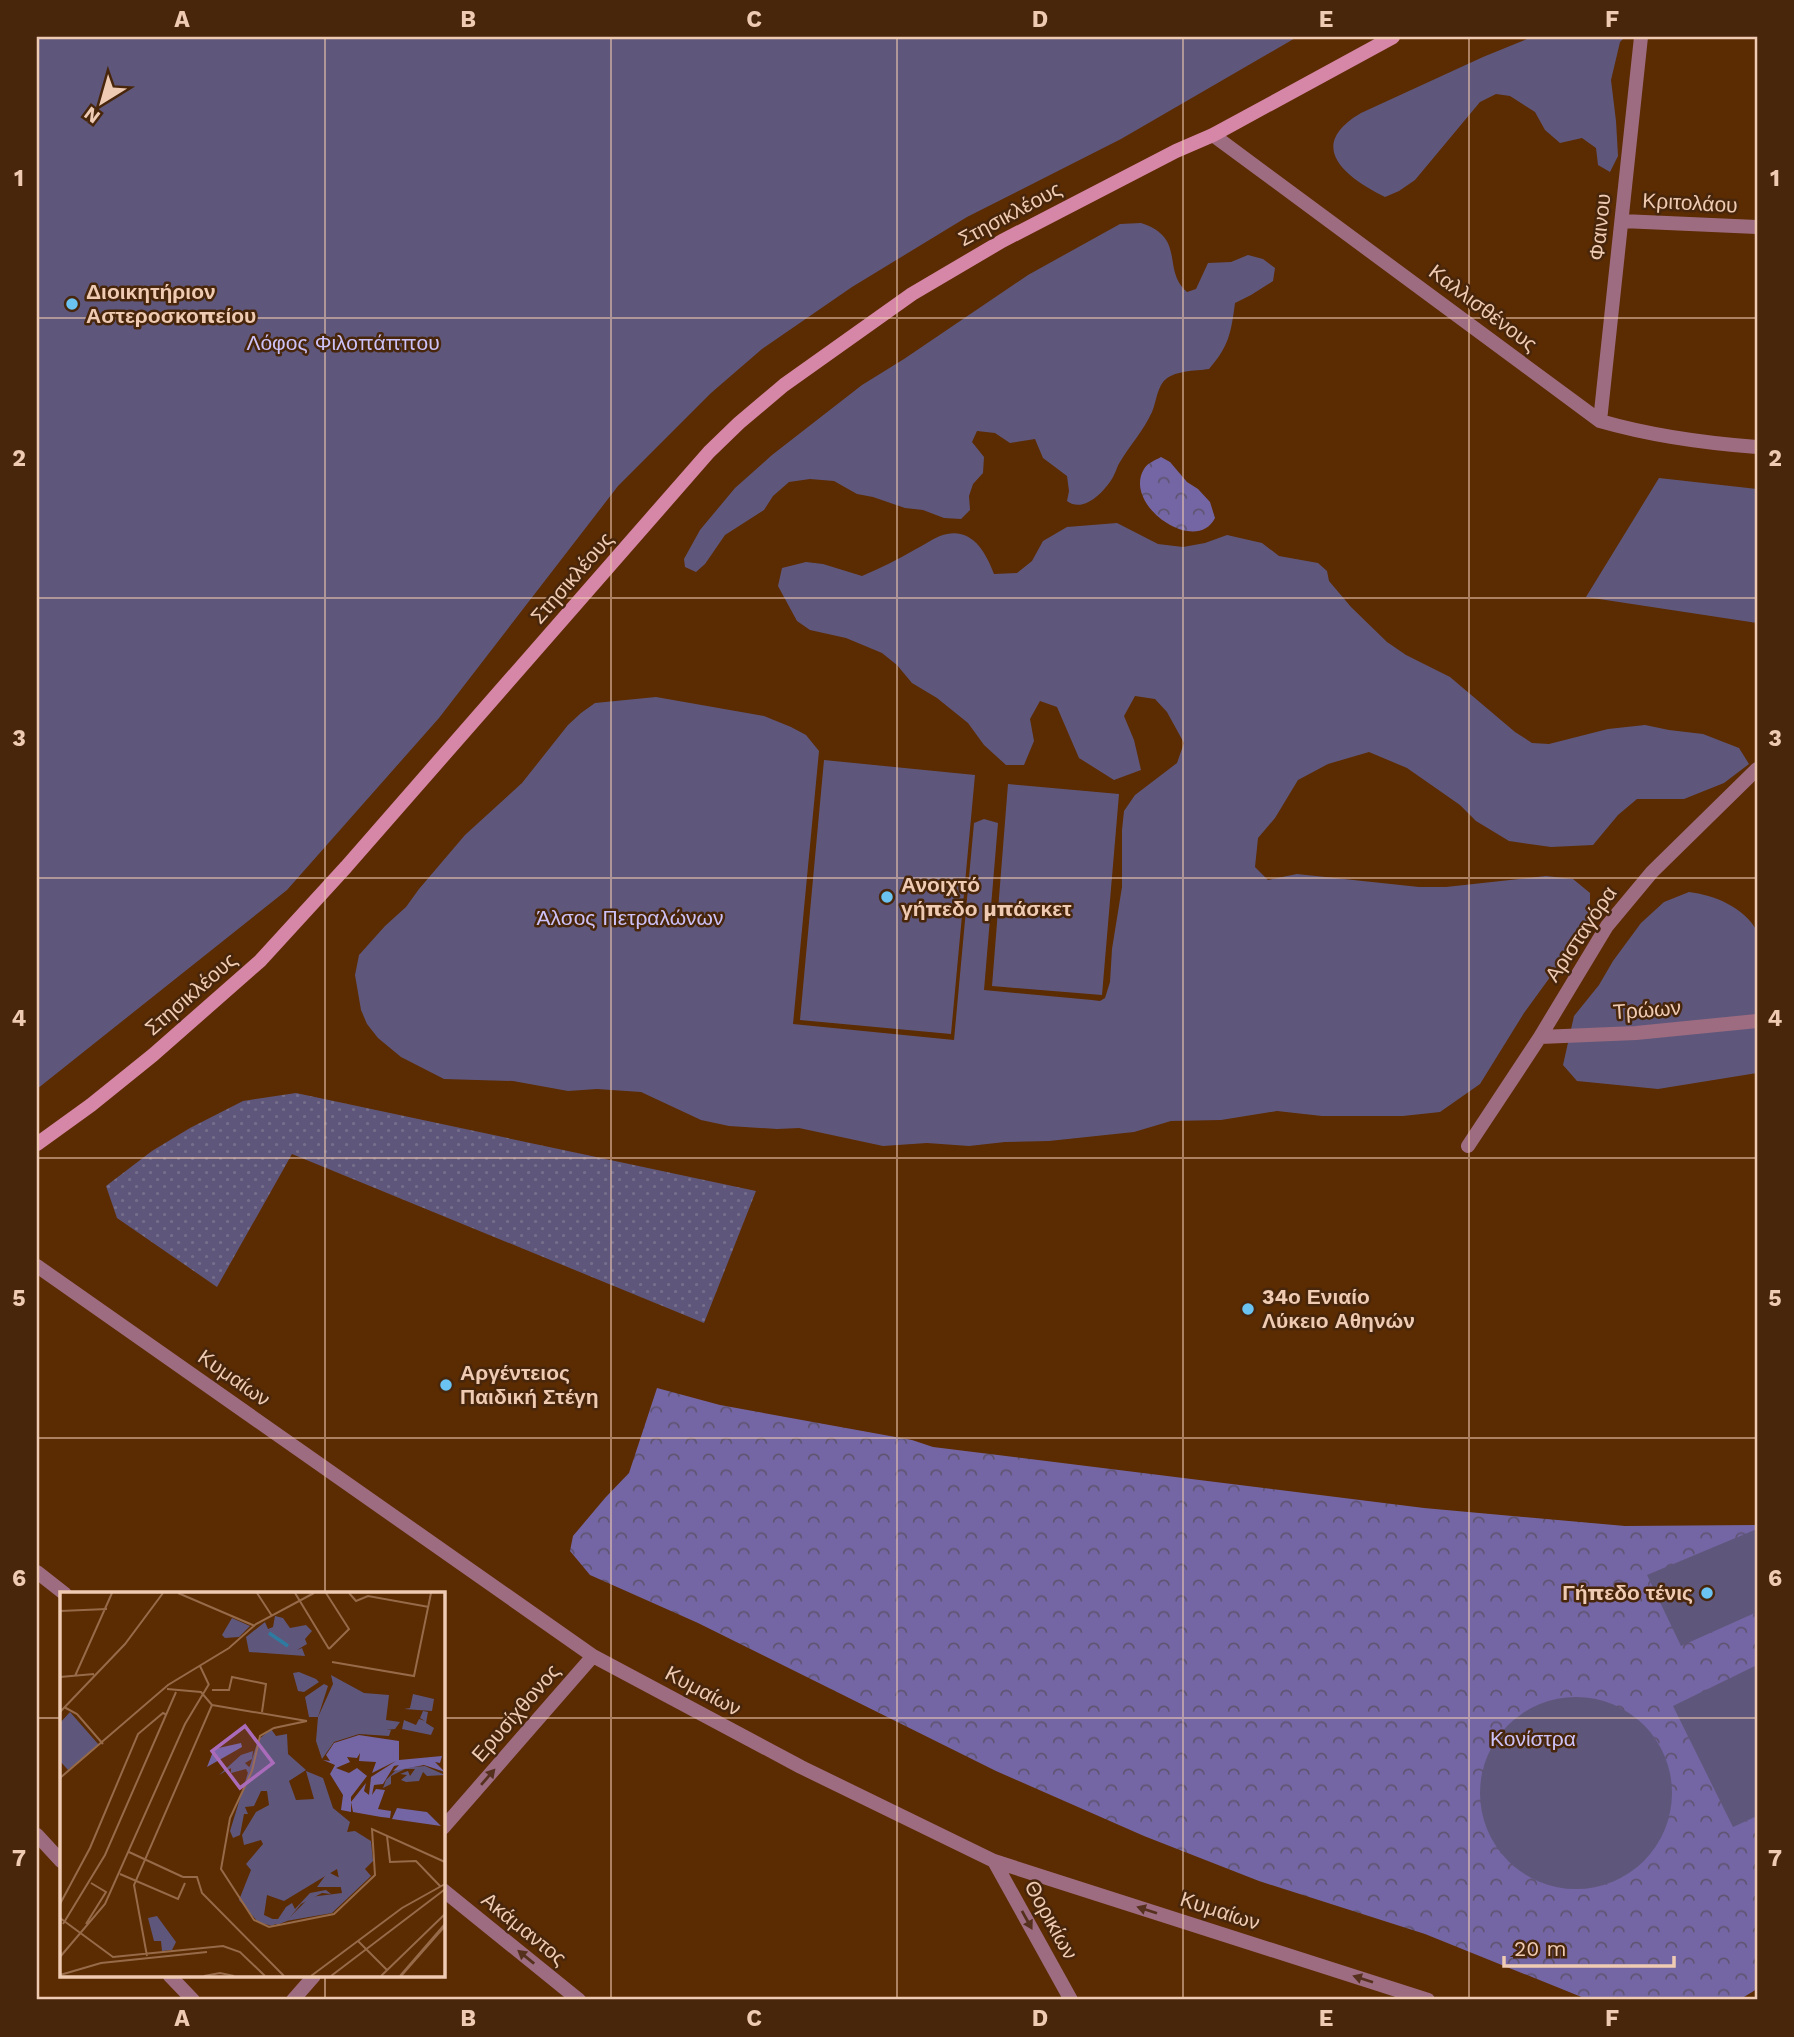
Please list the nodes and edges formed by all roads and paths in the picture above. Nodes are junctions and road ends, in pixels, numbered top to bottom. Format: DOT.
graph roads {
  1 [pos="1393,37"];
  2 [pos="1641,37"];
  3 [pos="1213,135"];
  4 [pos="1622,221"];
  5 [pos="1757,227"];
  6 [pos="1600,421"];
  7 [pos="1757,447"];
  8 [pos="1757,769"];
  9 [pos="1757,1021"];
  10 [pos="1540,1037"];
  11 [pos="37,1144"];
  12 [pos="1468,1146"];
  13 [pos="37,1266"];
  14 [pos="37,1572"];
  15 [pos="62,1592"];
  16 [pos="593,1656"];
  17 [pos="444,1827"];
  18 [pos="37,1835"];
  19 [pos="60,1860"];
  20 [pos="994,1861"];
  21 [pos="444,1891"];
  22 [pos="172,1978"];
  23 [pos="312,1978"];
  24 [pos="193,2000"];
  25 [pos="293,2000"];
  26 [pos="579,2000"];
  27 [pos="1072,2000"];
  28 [pos="1428,2000"];
  1 -- 3 [label="street, Στησικλέους"];
  2 -- 4 [label="street, Φαινου"];
  3 -- 6 [label="street, Καλλισθένους"];
  3 -- 11 [label="street, Στησικλέους"];
  4 -- 5 [label="street, Κριτολάου"];
  4 -- 6 [label="street, Φαινου"];
  6 -- 7 [label="street, Καλλισθένους"];
  8 -- 10 [label="street, Αρισταγόρα"];
  9 -- 10 [label="street, Τρώων"];
  10 -- 12 [label="street, Αρισταγόρα"];
  13 -- 16 [label="street, Κυμαίων"];
  14 -- 15 [label="street"];
  17 -- 16 [label="street, Ερυσίχθονος, one-way"];
  16 -- 20 [label="street, Κυμαίων"];
  18 -- 19 [label="street"];
  20 -- 27 [label="street, Θορικίων, one-way"];
  28 -- 20 [label="street, Κυμαίων, one-way"];
  26 -- 21 [label="street, Ακάμαντος, one-way"];
  22 -- 24 [label="street"];
  23 -- 25 [label="street"];
}
